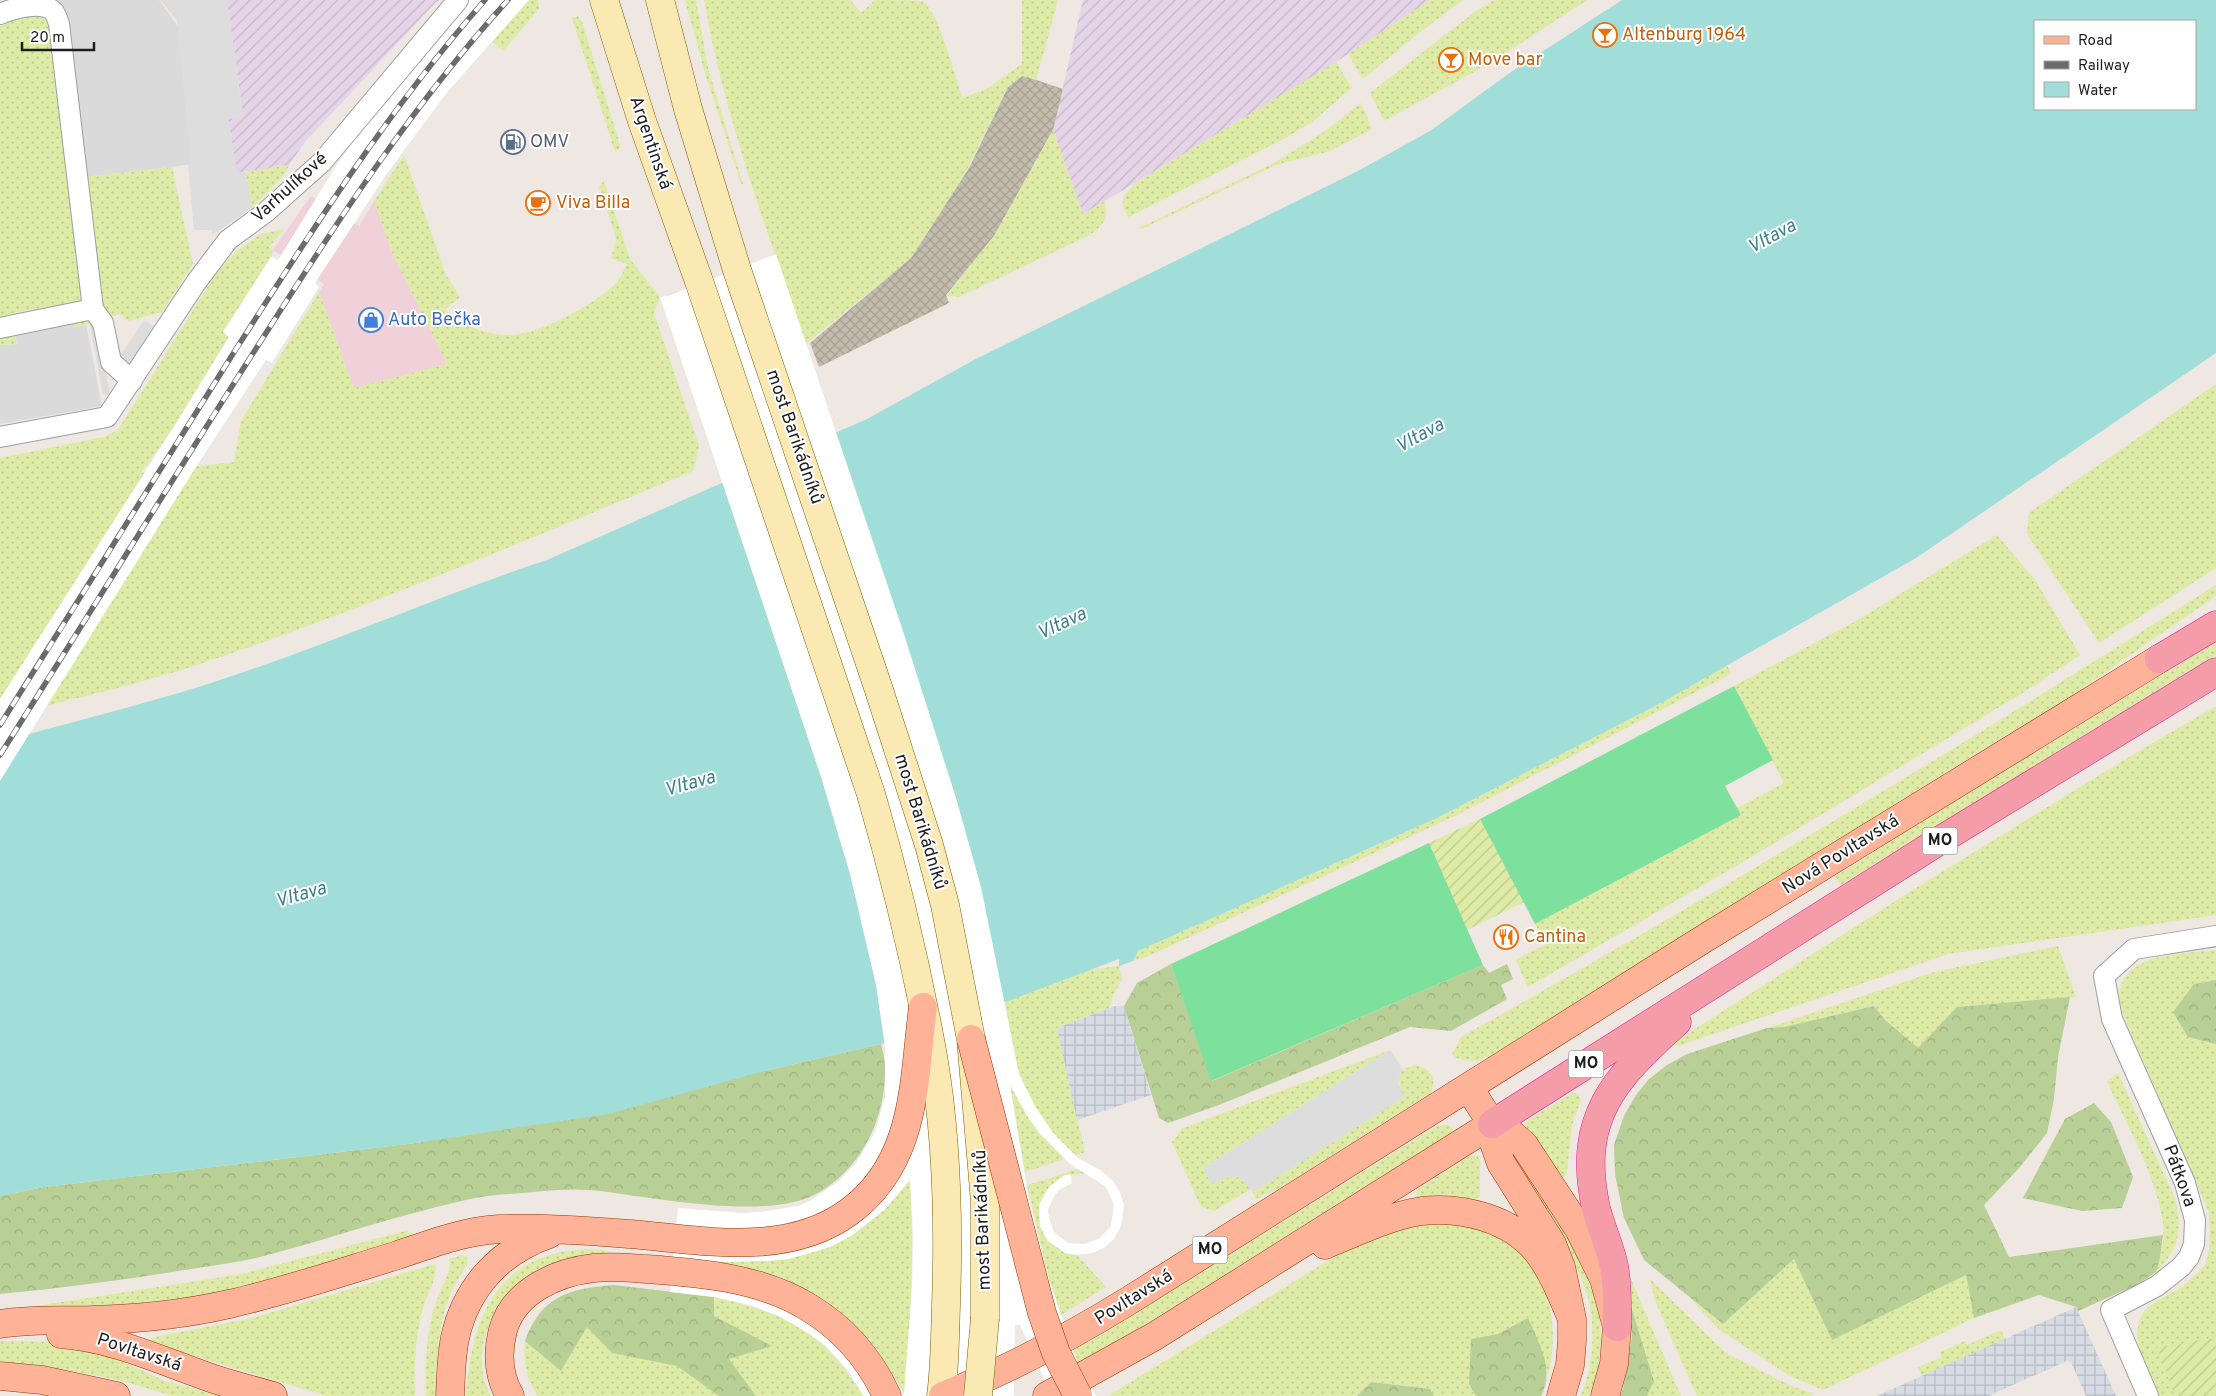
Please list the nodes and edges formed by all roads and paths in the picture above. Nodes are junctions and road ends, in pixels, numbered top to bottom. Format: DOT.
graph roads {
  1 [pos="458,0"];
  2 [pos="604,0"];
  3 [pos="660,0"];
  4 [pos="0,14"];
  5 [pos="700,284"];
  6 [pos="93,309"];
  7 [pos="0,328"];
  8 [pos="132,381"];
  9 [pos="0,437"];
  10 [pos="2216,625"];
  11 [pos="2159,659"];
  12 [pos="2216,672"];
  13 [pos="2216,936"];
  14 [pos="1732,972"];
  15 [pos="923,1007"];
  16 [pos="971,1039"];
  17 [pos="1469,1088"];
  18 [pos="1492,1124"];
  19 [pos="565,1231"];
  20 [pos="1268,1267"];
  21 [pos="1572,1319"];
  22 [pos="0,1324"];
  23 [pos="1616,1327"];
  24 [pos="0,1333"];
  25 [pos="0,1376"];
  26 [pos="116,1396"];
  27 [pos="273,1396"];
  28 [pos="450,1396"];
  29 [pos="510,1396"];
  30 [pos="887,1396"];
  31 [pos="942,1396"];
  32 [pos="978,1396"];
  33 [pos="1047,1396"];
  34 [pos="1078,1396"];
  35 [pos="1561,1396"];
  36 [pos="1605,1396"];
  37 [pos="2148,1396"];
  1 -- 8 [label="street, Varhulíkové"];
  2 -- 5 [label="main road, Argentinská"];
  3 -- 16 [label="main road, most Barikádníků"];
  4 -- 6 [label="street"];
  5 -- 15 [label="main road, most Barikádníků"];
  6 -- 7 [label="street"];
  6 -- 8 [label="street"];
  8 -- 9 [label="street, Varhulíkové"];
  10 -- 11 [label="highway, Nová Povltavská / MO"];
  11 -- 17 [label="main road, Nová Povltavská / MO"];
  12 -- 14 [label="highway, MO"];
  13 -- 37 [label="street, Pátkova"];
  14 -- 18 [label="highway, MO"];
  14 -- 23 [label="highway"];
  15 -- 19 [label="main road"];
  15 -- 31 [label="main road, most Barikádníků"];
  16 -- 32 [label="main road, most Barikádníků, bridge"];
  16 -- 34 [label="main road, bridge"];
  17 -- 18 [label="main road"];
  17 -- 31 [label="main road, Povltavská / MO"];
  18 -- 20 [label="main road, MO"];
  18 -- 21 [label="main road"];
  18 -- 23 [label="main road"];
  19 -- 22 [label="main road"];
  19 -- 28 [label="main road"];
  20 -- 21 [label="main road"];
  20 -- 33 [label="main road, MO"];
  21 -- 35 [label="main road"];
  23 -- 36 [label="main road"];
  24 -- 27 [label="main road, Povltavská"];
  25 -- 26 [label="main road"];
  29 -- 30 [label="main road"];
}
